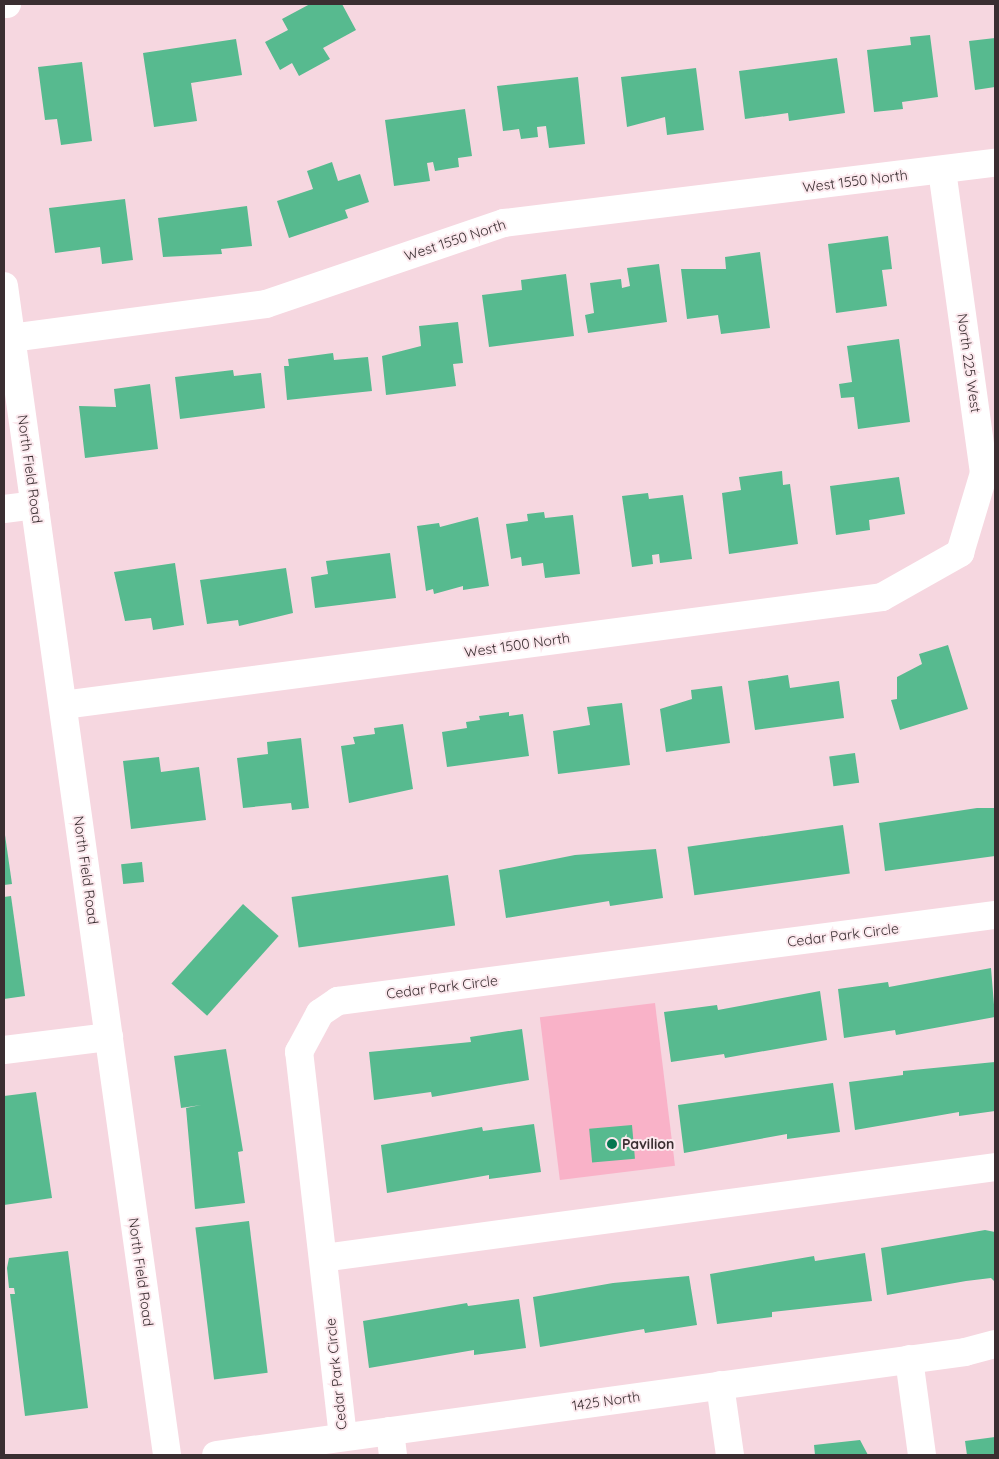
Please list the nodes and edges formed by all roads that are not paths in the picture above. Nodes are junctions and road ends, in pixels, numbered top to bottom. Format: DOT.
graph roads {
  1 [pos="995,163"];
  2 [pos="942,170"];
  3 [pos="4,286"];
  4 [pos="11,338"];
  5 [pos="35,505"];
  6 [pos="4,508"];
  7 [pos="960,553"];
  8 [pos="63,705"];
  9 [pos="995,916"];
  10 [pos="109,1037"];
  11 [pos="4,1050"];
  12 [pos="995,1167"];
  13 [pos="322,1258"];
  14 [pos="995,1344"];
  15 [pos="909,1360"];
  16 [pos="720,1385"];
  17 [pos="343,1437"];
  18 [pos="392,1443"];
  19 [pos="167,1455"];
  20 [pos="216,1455"];
  21 [pos="730,1455"];
  22 [pos="922,1455"];
  1 -- 2 [label="street, West 1550 North"];
  2 -- 4 [label="street, West 1550 North"];
  2 -- 7 [label="street, North 225 West"];
  3 -- 4 [label="street, North Field Road"];
  4 -- 5 [label="street, North Field Road"];
  5 -- 6 [label="street"];
  5 -- 8 [label="street, North Field Road"];
  7 -- 8 [label="street, West 1500 North"];
  8 -- 10 [label="street, North Field Road"];
  9 -- 13 [label="street, Cedar Park Circle"];
  10 -- 11 [label="street"];
  10 -- 19 [label="street, North Field Road"];
  12 -- 13 [label="street"];
  13 -- 17 [label="street, Cedar Park Circle"];
  14 -- 15 [label="street, 1425 North"];
  15 -- 16 [label="street, 1425 North"];
  15 -- 22 [label="street"];
  16 -- 18 [label="street, 1425 North"];
  16 -- 21 [label="street"];
  17 -- 18 [label="street, 1425 North"];
  17 -- 20 [label="street, 1425 North"];
}
